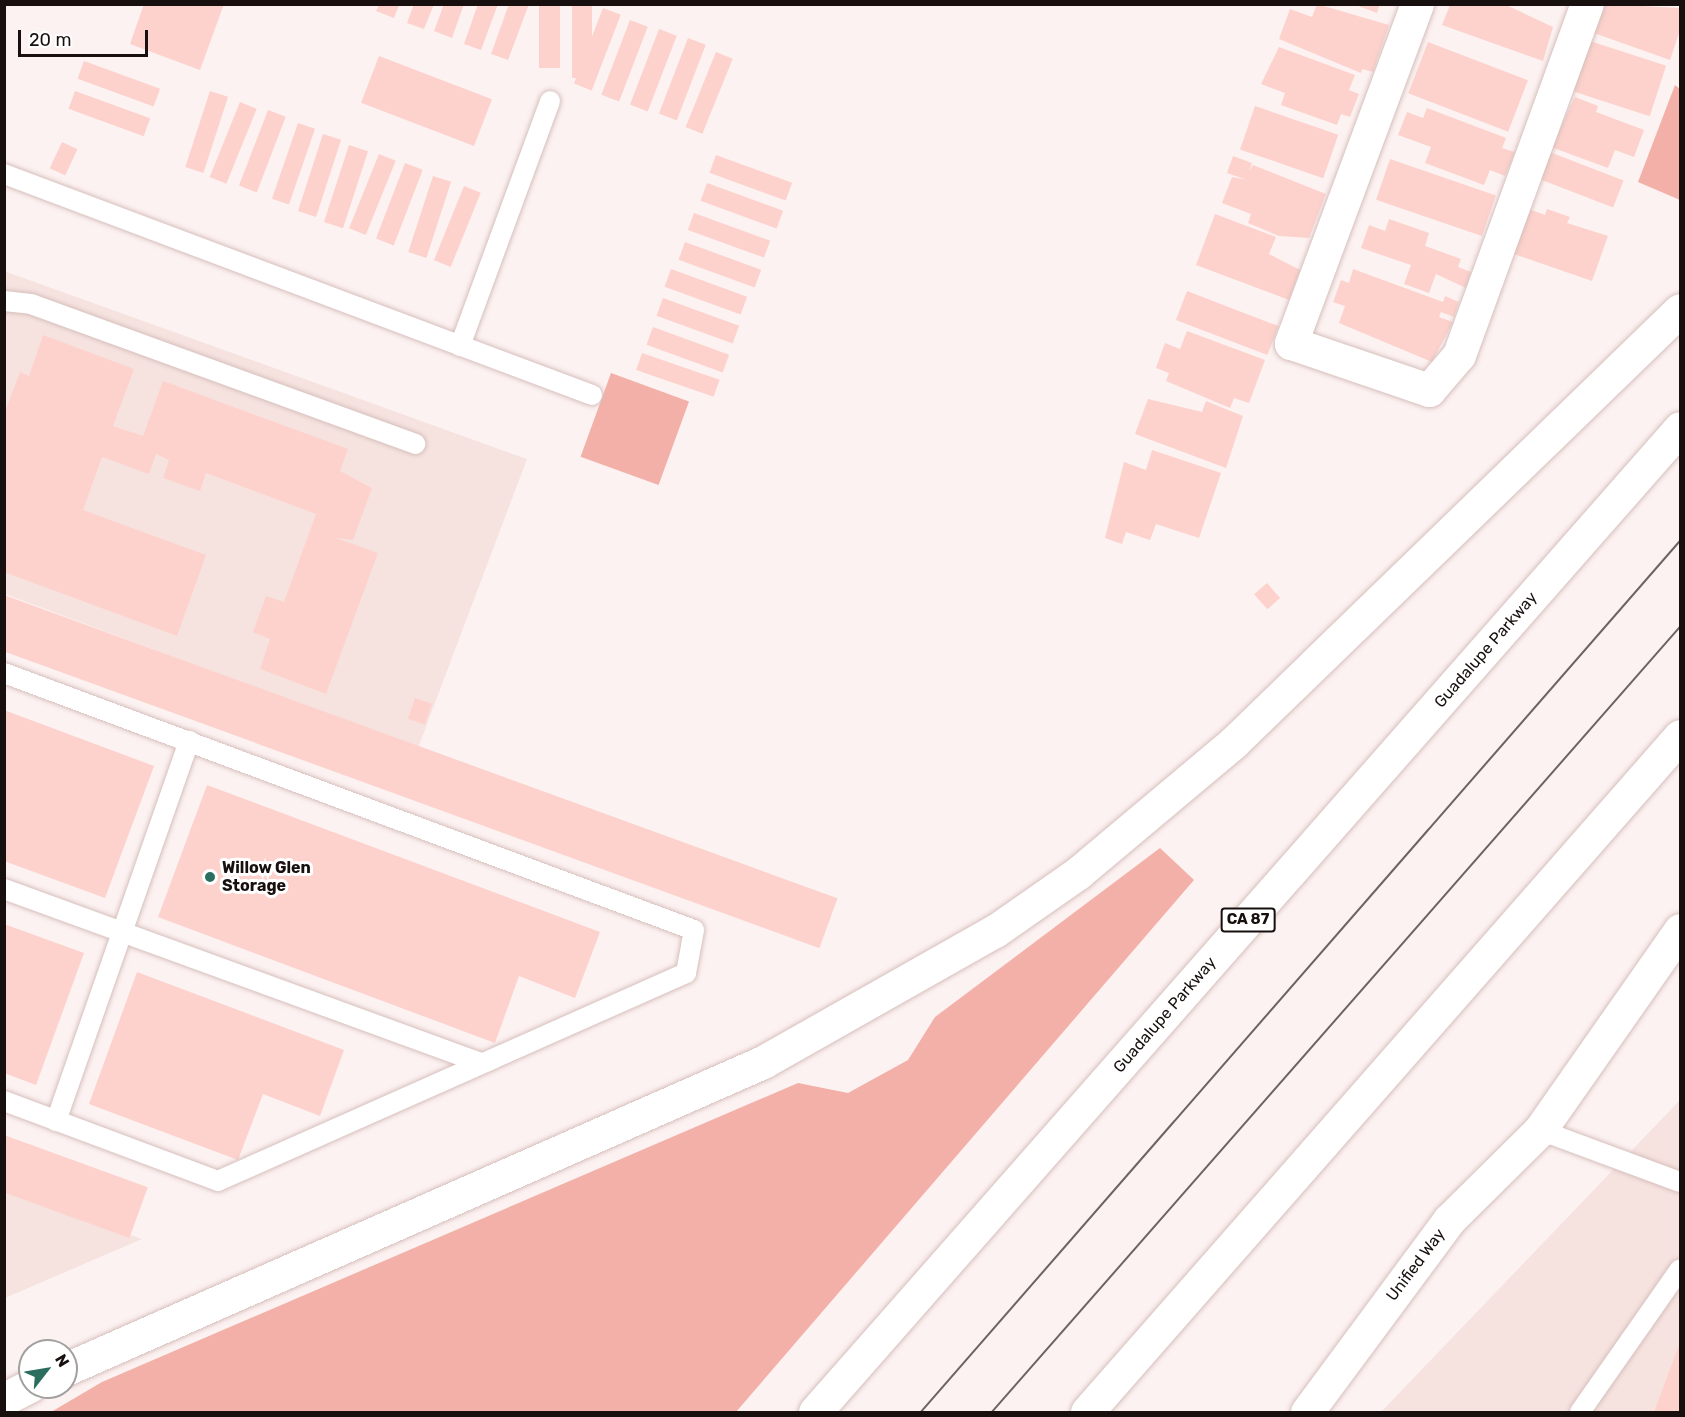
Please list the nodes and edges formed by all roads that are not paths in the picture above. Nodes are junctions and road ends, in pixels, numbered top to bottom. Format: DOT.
graph roads {
  1 [pos="1417,4"];
  2 [pos="1587,4"];
  3 [pos="550,101"];
  4 [pos="4,174"];
  5 [pos="4,301"];
  6 [pos="1680,310"];
  7 [pos="460,346"];
  8 [pos="592,395"];
  9 [pos="1680,429"];
  10 [pos="415,444"];
  11 [pos="4,673"];
  12 [pos="1680,736"];
  13 [pos="189,741"];
  14 [pos="4,889"];
  15 [pos="1680,930"];
  16 [pos="120,932"];
  17 [pos="481,1063"];
  18 [pos="4,1101"];
  19 [pos="56,1120"];
  20 [pos="1540,1130"];
  21 [pos="1680,1182"];
  22 [pos="1680,1269"];
  23 [pos="78,1364"];
  24 [pos="18,1392"];
  25 [pos="4,1399"];
  26 [pos="815,1413"];
  27 [pos="1087,1413"];
  28 [pos="1307,1413"];
  29 [pos="1580,1413"];
  1 -- 2 [label="main road"];
  3 -- 7 [label="lane"];
  4 -- 7 [label="lane"];
  5 -- 10 [label="lane"];
  6 -- 23 [label="main road"];
  7 -- 8 [label="lane"];
  9 -- 26 [label="main road, Guadalupe Parkway / CA 87"];
  11 -- 13 [label="lane"];
  12 -- 27 [label="main road"];
  13 -- 16 [label="lane"];
  13 -- 17 [label="lane"];
  14 -- 16 [label="lane"];
  15 -- 20 [label="main road, Unified Way"];
  16 -- 17 [label="lane"];
  16 -- 19 [label="lane"];
  17 -- 19 [label="lane"];
  18 -- 19 [label="lane"];
  20 -- 21 [label="lane"];
  20 -- 28 [label="main road, Unified Way"];
  22 -- 29 [label="lane"];
  24 -- 25 [label="main road"];
}
